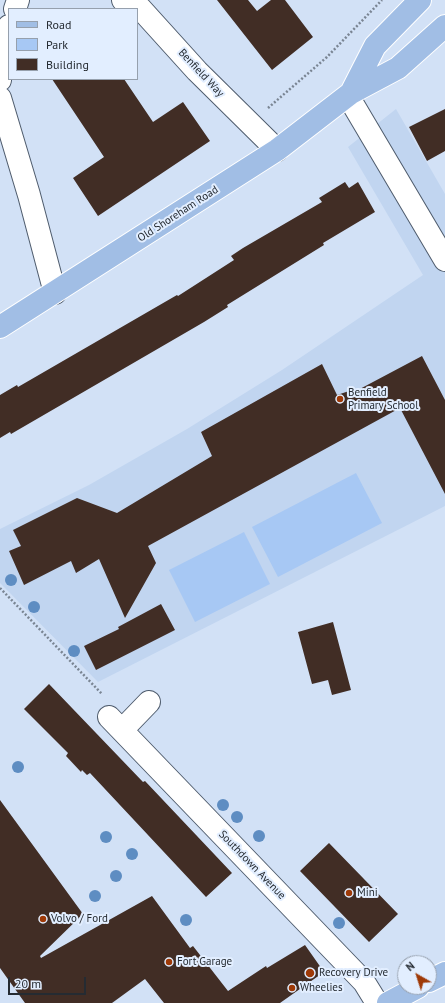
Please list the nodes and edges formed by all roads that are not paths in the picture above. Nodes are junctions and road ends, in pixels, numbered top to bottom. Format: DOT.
graph roads {
  1 [pos="123,0"];
  2 [pos="420,0"];
  3 [pos="445,26"];
  4 [pos="8,29"];
  5 [pos="0,80"];
  6 [pos="350,95"];
  7 [pos="0,98"];
  8 [pos="277,150"];
  9 [pos="445,260"];
  10 [pos="55,293"];
  11 [pos="0,327"];
  12 [pos="149,702"];
  13 [pos="403,995"];
  14 [pos="377,1003"];
  15 [pos="388,1003"];
  1 -- 8 [label="street, Benfield Way"];
  2 -- 6 [label="main road, Old Shoreham Road"];
  3 -- 6 [label="main road, Old Shoreham Road"];
  4 -- 5 [label="street"];
  6 -- 8 [label="main road, Old Shoreham Road"];
  6 -- 9 [label="street"];
  7 -- 10 [label="street"];
  8 -- 10 [label="main road, Old Shoreham Road"];
  10 -- 11 [label="main road, Old Shoreham Road"];
  12 -- 14 [label="street, Southdown Avenue"];
  13 -- 15 [label="main road"];
}
